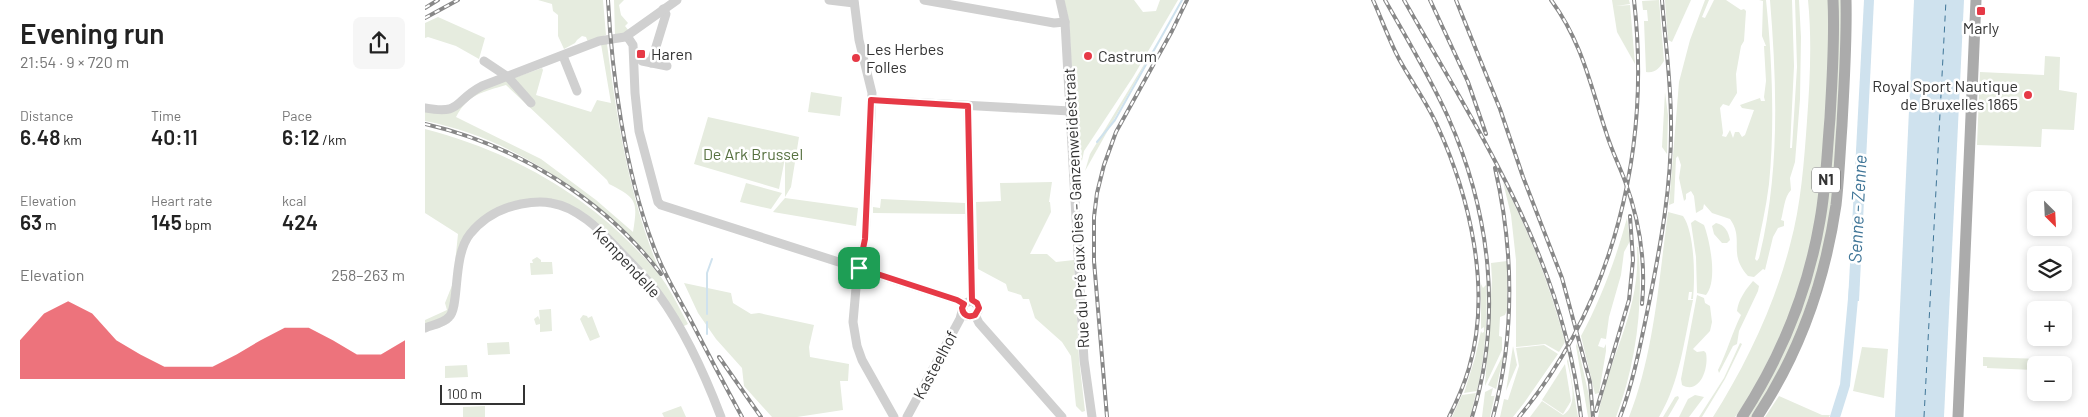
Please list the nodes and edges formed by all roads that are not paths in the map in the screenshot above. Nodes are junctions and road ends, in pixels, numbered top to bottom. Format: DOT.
graph roads {
  1 [pos="677,0"];
  2 [pos="829,0"];
  3 [pos="924,0"];
  4 [pos="1060,0"];
  5 [pos="1833,0"];
  6 [pos="1846,0"];
  7 [pos="1976,0"];
  8 [pos="854,1"];
  9 [pos="663,10"];
  10 [pos="1065,22"];
  11 [pos="639,27"];
  12 [pos="626,37"];
  13 [pos="563,56"];
  14 [pos="484,61"];
  15 [pos="643,63"];
  16 [pos="667,66"];
  17 [pos="507,77"];
  18 [pos="577,91"];
  19 [pos="871,100"];
  20 [pos="531,103"];
  21 [pos="968,106"];
  22 [pos="425,108"];
  23 [pos="1070,110"];
  24 [pos="859,268"];
  25 [pos="966,305"];
  26 [pos="975,315"];
  27 [pos="425,328"];
  28 [pos="721,417"];
  29 [pos="895,417"];
  30 [pos="907,417"];
  31 [pos="1062,417"];
  32 [pos="1092,417"];
  33 [pos="1742,417"];
  34 [pos="1757,417"];
  35 [pos="1958,417"];
  1 -- 9 [label="street"];
  2 -- 8 [label="street"];
  3 -- 10 [label="street"];
  4 -- 10 [label="street, Rue du Pré aux Oies - Ganzenweidestraat"];
  5 -- 33 [label="main road, N1"];
  6 -- 34 [label="main road, N1"];
  7 -- 35 [label="main road"];
  8 -- 19 [label="street"];
  9 -- 11 [label="street"];
  9 -- 15 [label="street"];
  10 -- 23 [label="street, Rue du Pré aux Oies - Ganzenweidestraat"];
  11 -- 12 [label="street"];
  11 -- 15 [label="street"];
  12 -- 13 [label="street"];
  12 -- 15 [label="street"];
  13 -- 17 [label="street"];
  13 -- 18 [label="street"];
  14 -- 17 [label="street"];
  15 -- 16 [label="street"];
  15 -- 24 [label="street"];
  17 -- 20 [label="street"];
  17 -- 22 [label="street"];
  19 -- 21 [label="street"];
  19 -- 24 [label="street"];
  21 -- 23 [label="street"];
  21 -- 25 [label="street"];
  23 -- 32 [label="street, Rue du Pré aux Oies - Ganzenweidestraat"];
  24 -- 25 [label="street"];
  24 -- 29 [label="street"];
  25 -- 26 [label="street"];
  25 -- 26 [label="street"];
  25 -- 30 [label="street, Kasteelhof"];
  26 -- 31 [label="street"];
  27 -- 28 [label="street, Kempendelle"];
}
